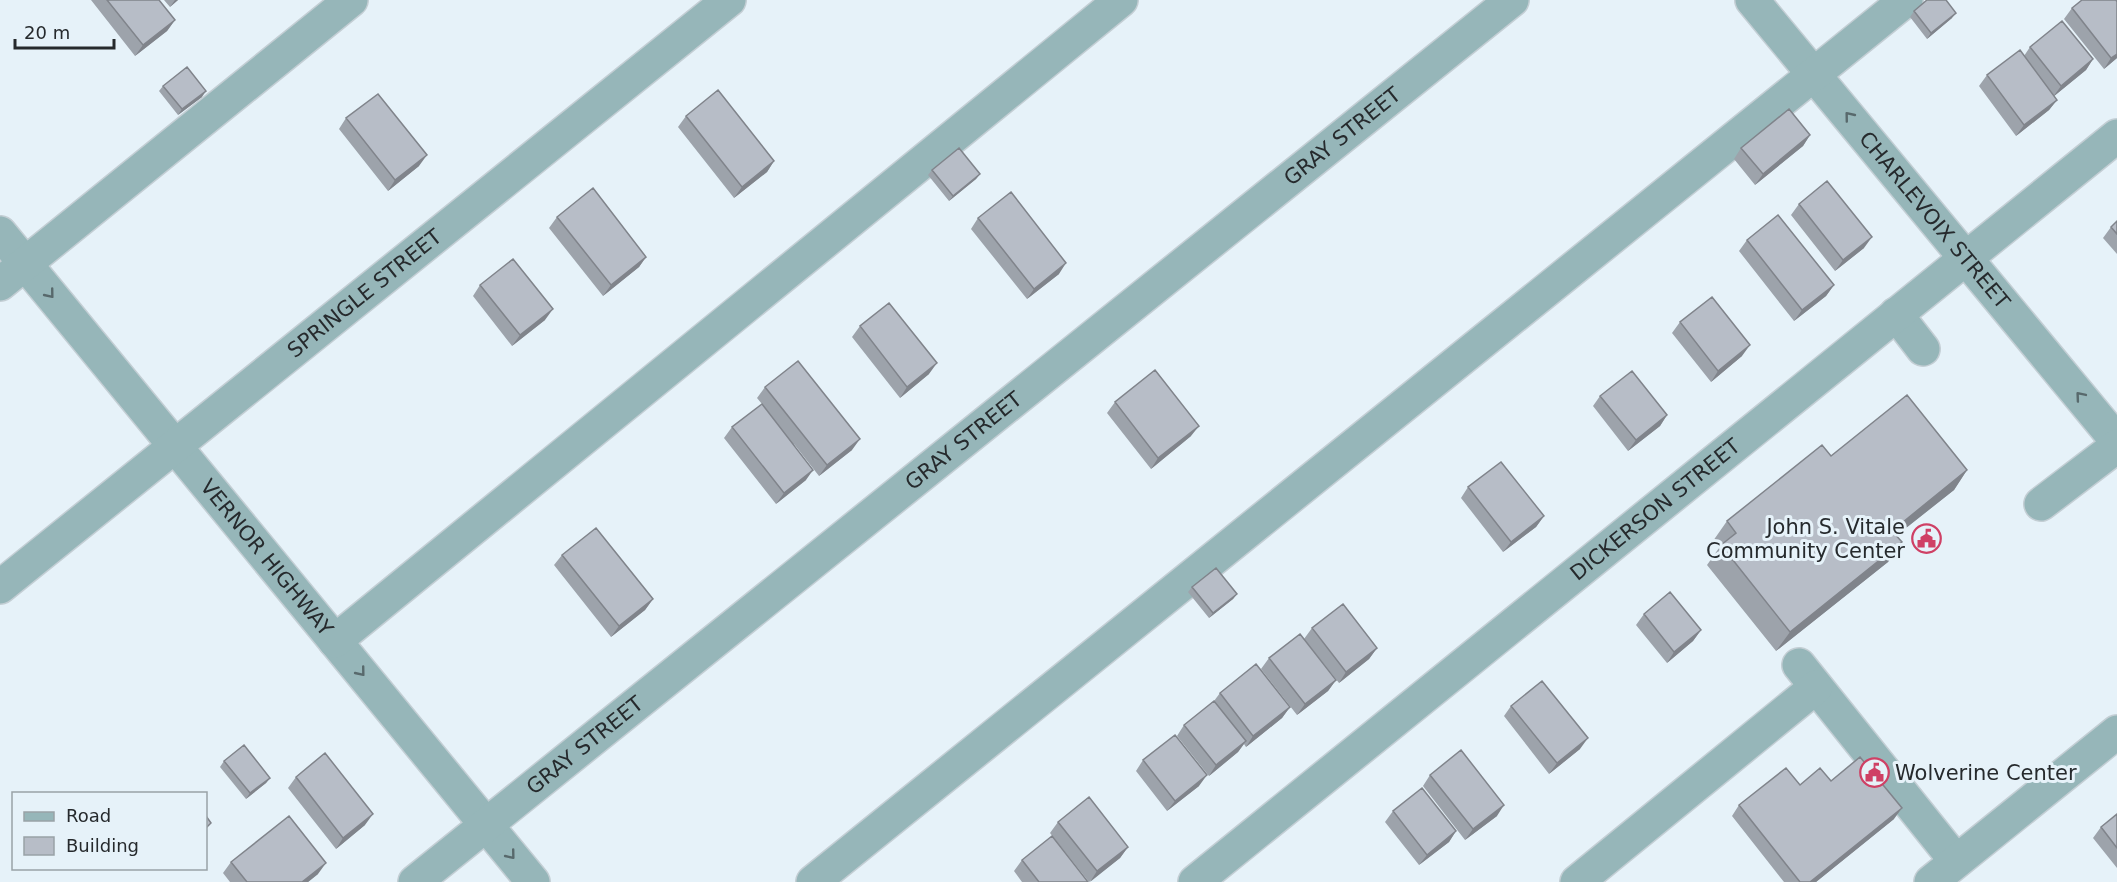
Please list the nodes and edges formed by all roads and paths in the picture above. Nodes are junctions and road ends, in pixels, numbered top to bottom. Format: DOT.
graph roads {
  1 [pos="351,0"];
  2 [pos="729,0"];
  3 [pos="1121,0"];
  4 [pos="1512,0"];
  5 [pos="1752,0"];
  6 [pos="1906,0"];
  7 [pos="1814,74"];
  8 [pos="2117,136"];
  9 [pos="0,233"];
  10 [pos="1966,258"];
  11 [pos="26,264"];
  12 [pos="0,284"];
  13 [pos="1896,314"];
  14 [pos="1923,350"];
  15 [pos="2117,441"];
  16 [pos="2117,446"];
  17 [pos="176,447"];
  18 [pos="2041,504"];
  19 [pos="0,586"];
  20 [pos="335,641"];
  21 [pos="2117,732"];
  22 [pos="486,824"];
  23 [pos="1956,861"];
  24 [pos="415,882"];
  25 [pos="533,882"];
  26 [pos="813,882"];
  27 [pos="1195,882"];
  28 [pos="1577,882"];
  29 [pos="1931,882"];
  1 -- 11 [label="street"];
  2 -- 17 [label="street, SPRINGLE STREET"];
  3 -- 20 [label="street"];
  4 -- 22 [label="street, GRAY STREET"];
  5 -- 7 [label="street, CHARLEVOIX STREET"];
  6 -- 7 [label="street"];
  10 -- 7 [label="street, CHARLEVOIX STREET, one-way"];
  7 -- 26 [label="street"];
  8 -- 10 [label="street, DICKERSON STREET"];
  9 -- 11 [label="street, VERNOR HIGHWAY"];
  10 -- 13 [label="street, DICKERSON STREET"];
  15 -- 10 [label="street, CHARLEVOIX STREET, one-way"];
  11 -- 12 [label="street"];
  11 -- 17 [label="street, VERNOR HIGHWAY, one-way"];
  13 -- 14 [label="street"];
  13 -- 27 [label="street, DICKERSON STREET"];
  16 -- 18 [label="street"];
  17 -- 19 [label="street, SPRINGLE STREET"];
  17 -- 20 [label="street, VERNOR HIGHWAY"];
  20 -- 22 [label="street, VERNOR HIGHWAY, one-way"];
  21 -- 23 [label="street"];
  22 -- 24 [label="street, GRAY STREET"];
  22 -- 25 [label="street, VERNOR HIGHWAY, one-way"];
  23 -- 28 [label="street"];
  23 -- 29 [label="street"];
}
